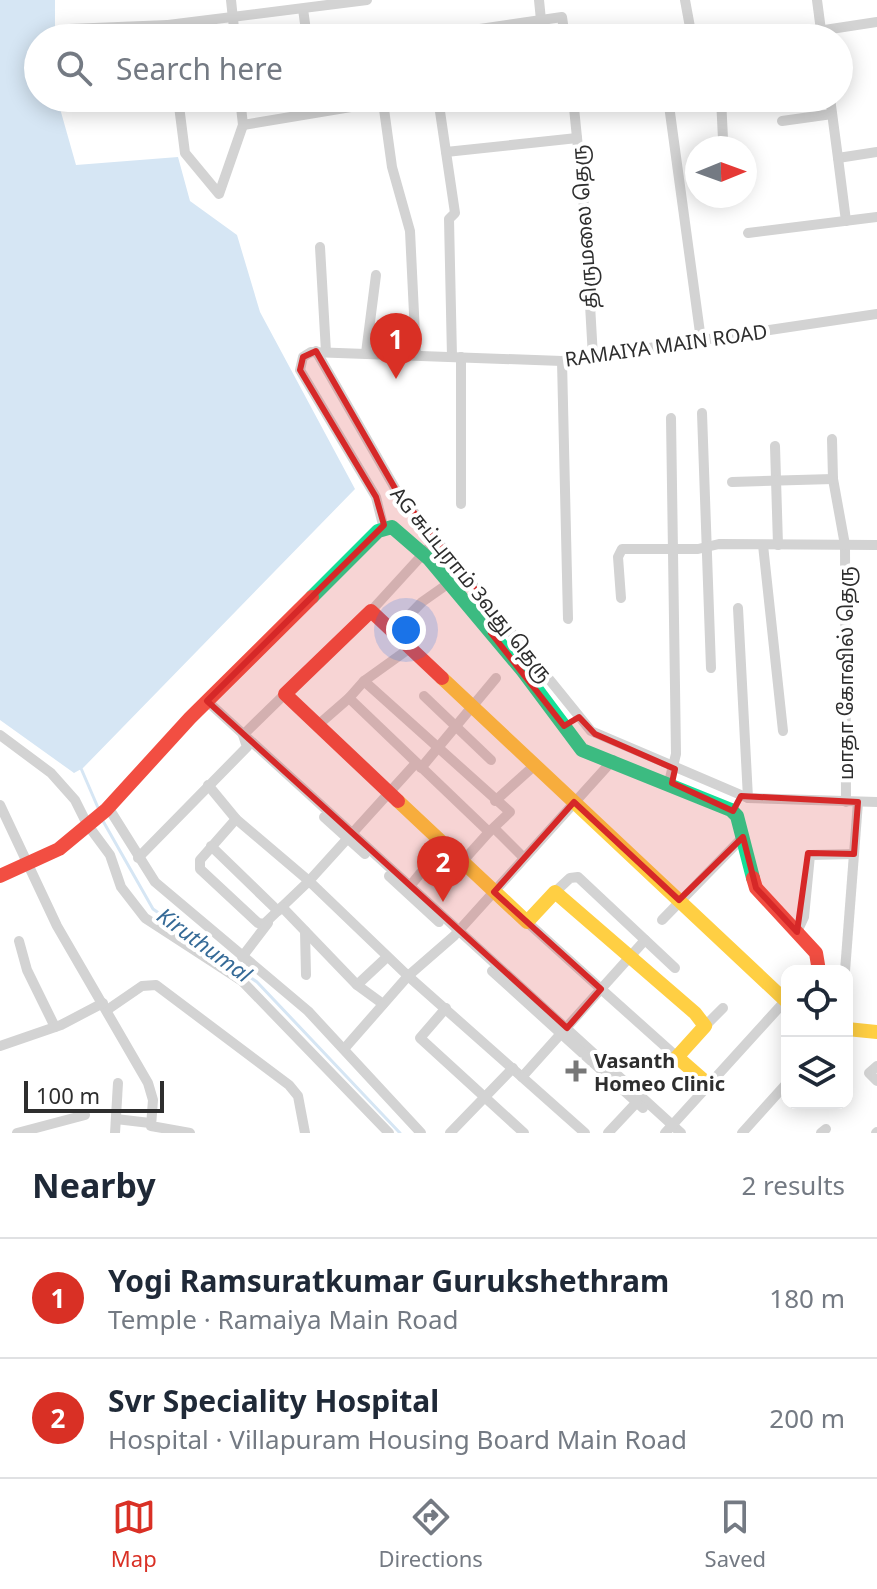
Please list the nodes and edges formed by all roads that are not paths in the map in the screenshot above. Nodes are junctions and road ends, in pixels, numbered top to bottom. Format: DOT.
graph roads {
  1 [pos="231,0"];
  2 [pos="367,0"];
  3 [pos="539,0"];
  4 [pos="685,0"];
  5 [pos="820,1"];
  6 [pos="303,9"];
  7 [pos="233,18"];
  8 [pos="541,20"];
  9 [pos="877,22"];
  10 [pos="177,24"];
  11 [pos="234,24"];
  12 [pos="305,24"];
  13 [pos="514,24"];
  14 [pos="563,24"];
  15 [pos="689,24"];
  16 [pos="821,24"];
  17 [pos="853,27"];
  18 [pos="180,112"];
  19 [pos="242,112"];
  20 [pos="319,112"];
  21 [pos="384,112"];
  22 [pos="440,112"];
  23 [pos="574,112"];
  24 [pos="670,112"];
  25 [pos="722,112"];
  26 [pos="832,114"];
  27 [pos="782,121"];
  28 [pos="243,125"];
  29 [pos="723,136"];
  30 [pos="577,138"];
  31 [pos="446,152"];
  32 [pos="877,152"];
  33 [pos="838,158"];
  34 [pos="877,217"];
  35 [pos="846,221"];
  36 [pos="748,233"];
  37 [pos="320,247"];
  38 [pos="376,275"];
  39 [pos="877,314"];
  40 [pos="701,340"];
  41 [pos="314,353"];
  42 [pos="366,353"];
  43 [pos="416,355"];
  44 [pos="456,357"];
  45 [pos="593,357"];
  46 [pos="562,361"];
  47 [pos="702,413"];
  48 [pos="671,418"];
  49 [pos="832,439"];
  50 [pos="775,446"];
  51 [pos="833,479"];
  52 [pos="732,482"];
  53 [pos="776,482"];
  54 [pos="461,504"];
  55 [pos="384,529"];
  56 [pos="763,545"];
  57 [pos="778,545"];
  58 [pos="845,545"];
  59 [pos="877,545"];
  60 [pos="430,547"];
  61 [pos="707,547"];
  62 [pos="670,548"];
  63 [pos="449,583"];
  64 [pos="621,598"];
  65 [pos="738,608"];
  66 [pos="371,611"];
  67 [pos="568,619"];
  68 [pos="497,628"];
  69 [pos="393,632"];
  70 [pos="410,648"];
  71 [pos="711,668"];
  72 [pos="496,678"];
  73 [pos="364,681"];
  74 [pos="285,694"];
  75 [pos="424,696"];
  76 [pos="349,698"];
  77 [pos="204,703"];
  78 [pos="472,706"];
  79 [pos="572,722"];
  80 [pos="318,725"];
  81 [pos="455,726"];
  82 [pos="783,731"];
  83 [pos="0,735"];
  84 [pos="243,735"];
  85 [pos="247,747"];
  86 [pos="439,750"];
  87 [pos="491,760"];
  88 [pos="613,760"];
  89 [pos="535,765"];
  90 [pos="419,766"];
  91 [pos="672,775"];
  92 [pos="208,785"];
  93 [pos="390,792"];
  94 [pos="495,801"];
  95 [pos="574,802"];
  96 [pos="739,802"];
  97 [pos="846,802"];
  98 [pos="858,802"];
  99 [pos="877,802"];
  100 [pos="0,805"];
  101 [pos="99,814"];
  102 [pos="236,819"];
  103 [pos="492,830"];
  104 [pos="350,836"];
  105 [pos="743,837"];
  106 [pos="211,846"];
  107 [pos="442,847"];
  108 [pos="854,854"];
  109 [pos="138,858"];
  110 [pos="524,858"];
  111 [pos="463,861"];
  112 [pos="27,864"];
  113 [pos="0,876"];
  114 [pos="309,881"];
  115 [pos="410,886"];
  116 [pos="494,892"];
  117 [pos="555,892"];
  118 [pos="679,900"];
  119 [pos="280,909"];
  120 [pos="662,920"];
  121 [pos="527,922"];
  122 [pos="268,923"];
  123 [pos="801,924"];
  124 [pos="305,931"];
  125 [pos="456,933"];
  126 [pos="645,940"];
  127 [pos="19,941"];
  128 [pos="242,957"];
  129 [pos="387,957"];
  130 [pos="630,959"];
  131 [pos="818,965"];
  132 [pos="845,965"];
  133 [pos="675,968"];
  134 [pos="306,975"];
  135 [pos="408,976"];
  136 [pos="357,985"];
  137 [pos="601,989"];
  138 [pos="781,996"];
  139 [pos="383,1004"];
  140 [pos="105,1006"];
  141 [pos="781,1006"];
  142 [pos="446,1008"];
  143 [pos="723,1008"];
  144 [pos="705,1026"];
  145 [pos="55,1027"];
  146 [pos="853,1030"];
  147 [pos="564,1032"];
  148 [pos="877,1032"];
  149 [pos="1,1043"];
  150 [pos="344,1049"];
  151 [pos="677,1057"];
  152 [pos="877,1066"];
  153 [pos="513,1068"];
  154 [pos="522,1077"];
  155 [pos="877,1081"];
  156 [pos="118,1083"];
  157 [pos="709,1085"];
  158 [pos="781,1090"];
  159 [pos="484,1097"];
  160 [pos="637,1102"];
  161 [pos="85,1115"];
  162 [pos="116,1119"];
  163 [pos="150,1123"];
  164 [pos="669,1130"];
  165 [pos="17,1133"];
  166 [pos="115,1133"];
  167 [pos="190,1133"];
  168 [pos="305,1133"];
  169 [pos="389,1133"];
  170 [pos="421,1133"];
  171 [pos="450,1133"];
  172 [pos="524,1133"];
  173 [pos="585,1133"];
  174 [pos="608,1133"];
  175 [pos="681,1133"];
  176 [pos="742,1133"];
  1 -- 7 [label="street"];
  2 -- 6 [label="street"];
  3 -- 8 [label="street"];
  4 -- 15 [label="street"];
  5 -- 16 [label="street"];
  6 -- 7 [label="street"];
  6 -- 12 [label="street"];
  7 -- 10 [label="street"];
  7 -- 11 [label="street"];
  8 -- 13 [label="street"];
  8 -- 14 [label="street"];
  9 -- 17 [label="street"];
  18 -- 28 [label="street"];
  19 -- 28 [label="street"];
  20 -- 28 [label="street"];
  21 -- 43 [label="street"];
  22 -- 31 [label="street"];
  23 -- 30 [label="street, திருமலை தெரு"];
  24 -- 40 [label="street"];
  25 -- 29 [label="street"];
  26 -- 27 [label="street"];
  26 -- 33 [label="street"];
  30 -- 31 [label="street"];
  30 -- 45 [label="street, திருமலை தெரு"];
  31 -- 44 [label="street"];
  32 -- 33 [label="street"];
  33 -- 35 [label="street"];
  34 -- 35 [label="street"];
  35 -- 36 [label="street"];
  37 -- 41 [label="street"];
  38 -- 42 [label="street"];
  39 -- 40 [label="street, RAMAIYA MAIN ROAD"];
  40 -- 45 [label="street, RAMAIYA MAIN ROAD"];
  41 -- 42 [label="street, RAMAIYA MAIN ROAD"];
  41 -- 55 [label="street"];
  41 -- 60 [label="street, AG சுப்புராம் 3வது தெரு"];
  42 -- 43 [label="street, RAMAIYA MAIN ROAD"];
  43 -- 44 [label="street, RAMAIYA MAIN ROAD"];
  44 -- 46 [label="street, RAMAIYA MAIN ROAD"];
  44 -- 54 [label="street"];
  45 -- 46 [label="street, RAMAIYA MAIN ROAD"];
  46 -- 67 [label="street"];
  47 -- 61 [label="street"];
  48 -- 62 [label="street"];
  49 -- 51 [label="street, மாதா கோவில் தெரு"];
  50 -- 53 [label="street"];
  51 -- 53 [label="street"];
  51 -- 58 [label="street, மாதா கோவில் தெரு"];
  52 -- 53 [label="street"];
  53 -- 57 [label="street"];
  55 -- 60 [label="street"];
  55 -- 77 [label="street"];
  56 -- 57 [label="street"];
  56 -- 61 [label="street"];
  56 -- 82 [label="street"];
  57 -- 58 [label="street"];
  58 -- 59 [label="street"];
  58 -- 97 [label="street, மாதா கோவில் தெரு"];
  60 -- 63 [label="street"];
  60 -- 66 [label="street"];
  60 -- 68 [label="street, AG சுப்புராம் 3வது தெரு"];
  61 -- 62 [label="street"];
  61 -- 71 [label="street"];
  62 -- 64 [label="street"];
  62 -- 91 [label="street"];
  63 -- 68 [label="street"];
  63 -- 69 [label="street"];
  65 -- 96 [label="street"];
  66 -- 69 [label="street"];
  66 -- 74 [label="street"];
  68 -- 79 [label="street"];
  69 -- 70 [label="street"];
  70 -- 73 [label="street"];
  70 -- 78 [label="street"];
  72 -- 78 [label="street"];
  73 -- 76 [label="street"];
  73 -- 86 [label="street"];
  74 -- 80 [label="street"];
  74 -- 84 [label="street"];
  75 -- 81 [label="street"];
  76 -- 80 [label="street"];
  76 -- 90 [label="street"];
  77 -- 84 [label="street"];
  77 -- 85 [label="street"];
  77 -- 101 [label="street"];
  78 -- 81 [label="street"];
  78 -- 89 [label="street"];
  79 -- 88 [label="street"];
  79 -- 91 [label="street"];
  80 -- 93 [label="street"];
  81 -- 86 [label="street"];
  81 -- 87 [label="street"];
  83 -- 101 [label="street"];
  84 -- 85 [label="street"];
  84 -- 104 [label="street"];
  85 -- 92 [label="street"];
  85 -- 104 [label="street"];
  86 -- 90 [label="street"];
  86 -- 94 [label="street"];
  88 -- 91 [label="street"];
  88 -- 95 [label="street"];
  89 -- 94 [label="street"];
  89 -- 95 [label="street"];
  90 -- 93 [label="street"];
  90 -- 103 [label="street"];
  91 -- 96 [label="street"];
  92 -- 102 [label="street"];
  92 -- 109 [label="street"];
  93 -- 104 [label="street"];
  93 -- 107 [label="street"];
  94 -- 103 [label="street"];
  95 -- 110 [label="street"];
  95 -- 118 [label="street"];
  96 -- 97 [label="street"];
  96 -- 105 [label="street"];
  97 -- 98 [label="street"];
  98 -- 99 [label="street"];
  98 -- 108 [label="street"];
  100 -- 112 [label="street"];
  101 -- 109 [label="street"];
  101 -- 112 [label="street"];
  101 -- 169 [label="street"];
  102 -- 106 [label="street"];
  102 -- 114 [label="street"];
  103 -- 110 [label="street"];
  103 -- 111 [label="street"];
  104 -- 114 [label="street"];
  104 -- 115 [label="street"];
  104 -- 125 [label="street"];
  105 -- 118 [label="street"];
  105 -- 123 [label="street"];
  106 -- 119 [label="street"];
  106 -- 122 [label="street"];
  107 -- 111 [label="street"];
  107 -- 115 [label="street"];
  108 -- 123 [label="street"];
  108 -- 132 [label="street"];
  109 -- 128 [label="street"];
  110 -- 116 [label="street"];
  111 -- 116 [label="street"];
  112 -- 113 [label="street"];
  112 -- 140 [label="street"];
  114 -- 119 [label="street"];
  114 -- 129 [label="street"];
  115 -- 125 [label="street"];
  116 -- 121 [label="street"];
  116 -- 125 [label="street"];
  117 -- 121 [label="street"];
  117 -- 126 [label="street"];
  117 -- 130 [label="street"];
  118 -- 120 [label="street"];
  118 -- 138 [label="street"];
  119 -- 122 [label="street"];
  119 -- 124 [label="street"];
  121 -- 137 [label="street"];
  122 -- 128 [label="street"];
  123 -- 131 [label="street"];
  124 -- 134 [label="street"];
  124 -- 136 [label="street"];
  125 -- 135 [label="street"];
  125 -- 147 [label="street"];
  126 -- 130 [label="street"];
  126 -- 133 [label="street"];
  127 -- 145 [label="street"];
  128 -- 150 [label="street"];
  129 -- 135 [label="street"];
  129 -- 136 [label="street"];
  130 -- 137 [label="street"];
  130 -- 144 [label="street"];
  135 -- 139 [label="street"];
  135 -- 142 [label="street"];
  136 -- 139 [label="street"];
  137 -- 147 [label="street"];
  137 -- 151 [label="street"];
  139 -- 150 [label="street"];
  140 -- 145 [label="street"];
  140 -- 163 [label="street"];
  140 -- 168 [label="street"];
  141 -- 157 [label="street"];
  142 -- 153 [label="street"];
  142 -- 159 [label="street"];
  143 -- 144 [label="street"];
  144 -- 151 [label="street"];
  145 -- 149 [label="street"];
  146 -- 148 [label="street"];
  147 -- 154 [label="street"];
  147 -- 160 [label="street"];
  147 -- 164 [label="street"];
  150 -- 170 [label="street"];
  151 -- 157 [label="street"];
  152 -- 155 [label="street"];
  153 -- 154 [label="street"];
  153 -- 159 [label="street"];
  154 -- 173 [label="street"];
  156 -- 162 [label="street"];
  157 -- 164 [label="street"];
  158 -- 176 [label="street"];
  159 -- 171 [label="street"];
  159 -- 172 [label="street"];
  160 -- 164 [label="street"];
  160 -- 174 [label="street"];
  161 -- 165 [label="street"];
  162 -- 163 [label="street"];
  162 -- 166 [label="street"];
  163 -- 167 [label="street"];
  164 -- 175 [label="street"];
}
